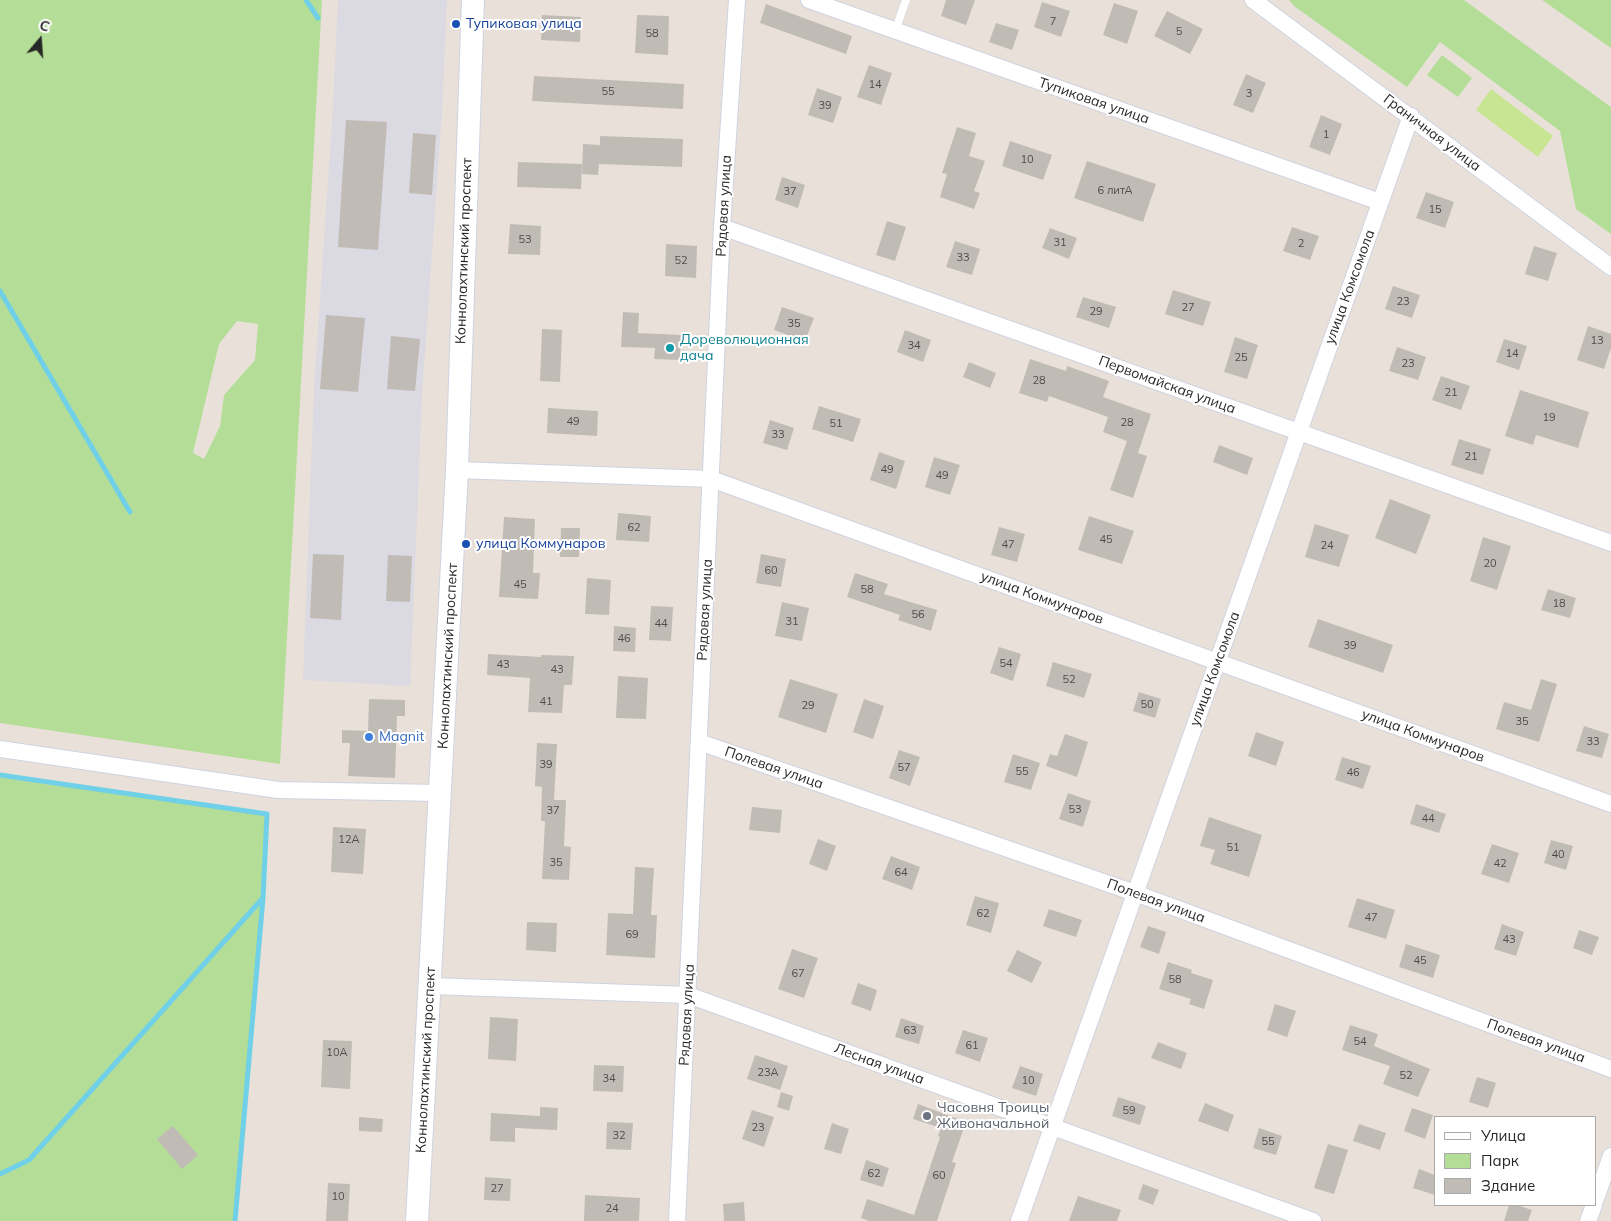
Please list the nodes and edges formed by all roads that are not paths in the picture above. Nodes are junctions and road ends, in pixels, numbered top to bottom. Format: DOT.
graph roads {
  1 [pos="473,0"];
  2 [pos="737,0"];
  3 [pos="808,0"];
  4 [pos="906,0"];
  5 [pos="1253,0"];
  6 [pos="895,31"];
  7 [pos="1411,116"];
  8 [pos="1380,202"];
  9 [pos="722,226"];
  10 [pos="1611,267"];
  11 [pos="1299,432"];
  12 [pos="457,470"];
  13 [pos="711,479"];
  14 [pos="1611,543"];
  15 [pos="1217,662"];
  16 [pos="699,742"];
  17 [pos="0,749"];
  18 [pos="440,793"];
  19 [pos="1611,804"];
  20 [pos="1135,893"];
  21 [pos="430,986"];
  22 [pos="688,995"];
  23 [pos="1611,1069"];
  24 [pos="1052,1127"];
  25 [pos="1611,1156"];
  26 [pos="1596,1197"];
  27 [pos="1593,1206"];
  28 [pos="418,1221"];
  29 [pos="677,1221"];
  30 [pos="1019,1221"];
  31 [pos="1312,1221"];
  32 [pos="1588,1221"];
  1 -- 12 [label="main road, Коннолахтинский проспект"];
  2 -- 9 [label="street, Рядовая улица"];
  3 -- 6 [label="street, Тупиковая улица"];
  4 -- 6 [label="lane"];
  5 -- 7 [label="street, Граничная улица"];
  6 -- 8 [label="street, Тупиковая улица"];
  7 -- 8 [label="street, улица Комсомола"];
  7 -- 10 [label="street, Граничная улица"];
  8 -- 11 [label="street, улица Комсомола"];
  9 -- 11 [label="street, Первомайская улица"];
  9 -- 13 [label="street, Рядовая улица"];
  11 -- 14 [label="street, Первомайская улица"];
  11 -- 15 [label="street, улица Комсомола"];
  12 -- 13 [label="street, улица Коммунаров"];
  12 -- 18 [label="main road, Коннолахтинский проспект"];
  13 -- 15 [label="street, улица Коммунаров"];
  13 -- 16 [label="street, Рядовая улица"];
  15 -- 19 [label="street, улица Коммунаров"];
  15 -- 20 [label="street, улица Комсомола"];
  16 -- 20 [label="street, Полевая улица"];
  16 -- 22 [label="street, Рядовая улица"];
  17 -- 18 [label="street"];
  18 -- 21 [label="main road, Коннолахтинский проспект"];
  20 -- 23 [label="street, Полевая улица"];
  20 -- 24 [label="street, улица Комсомола"];
  21 -- 22 [label="street, Лесная улица"];
  21 -- 28 [label="main road, Коннолахтинский проспект"];
  22 -- 24 [label="street, Лесная улица"];
  22 -- 29 [label="street, Рядовая улица"];
  24 -- 30 [label="street, улица Комсомола"];
  24 -- 31 [label="street, Лесная улица"];
  25 -- 26 [label="street"];
  27 -- 32 [label="street"];
}
